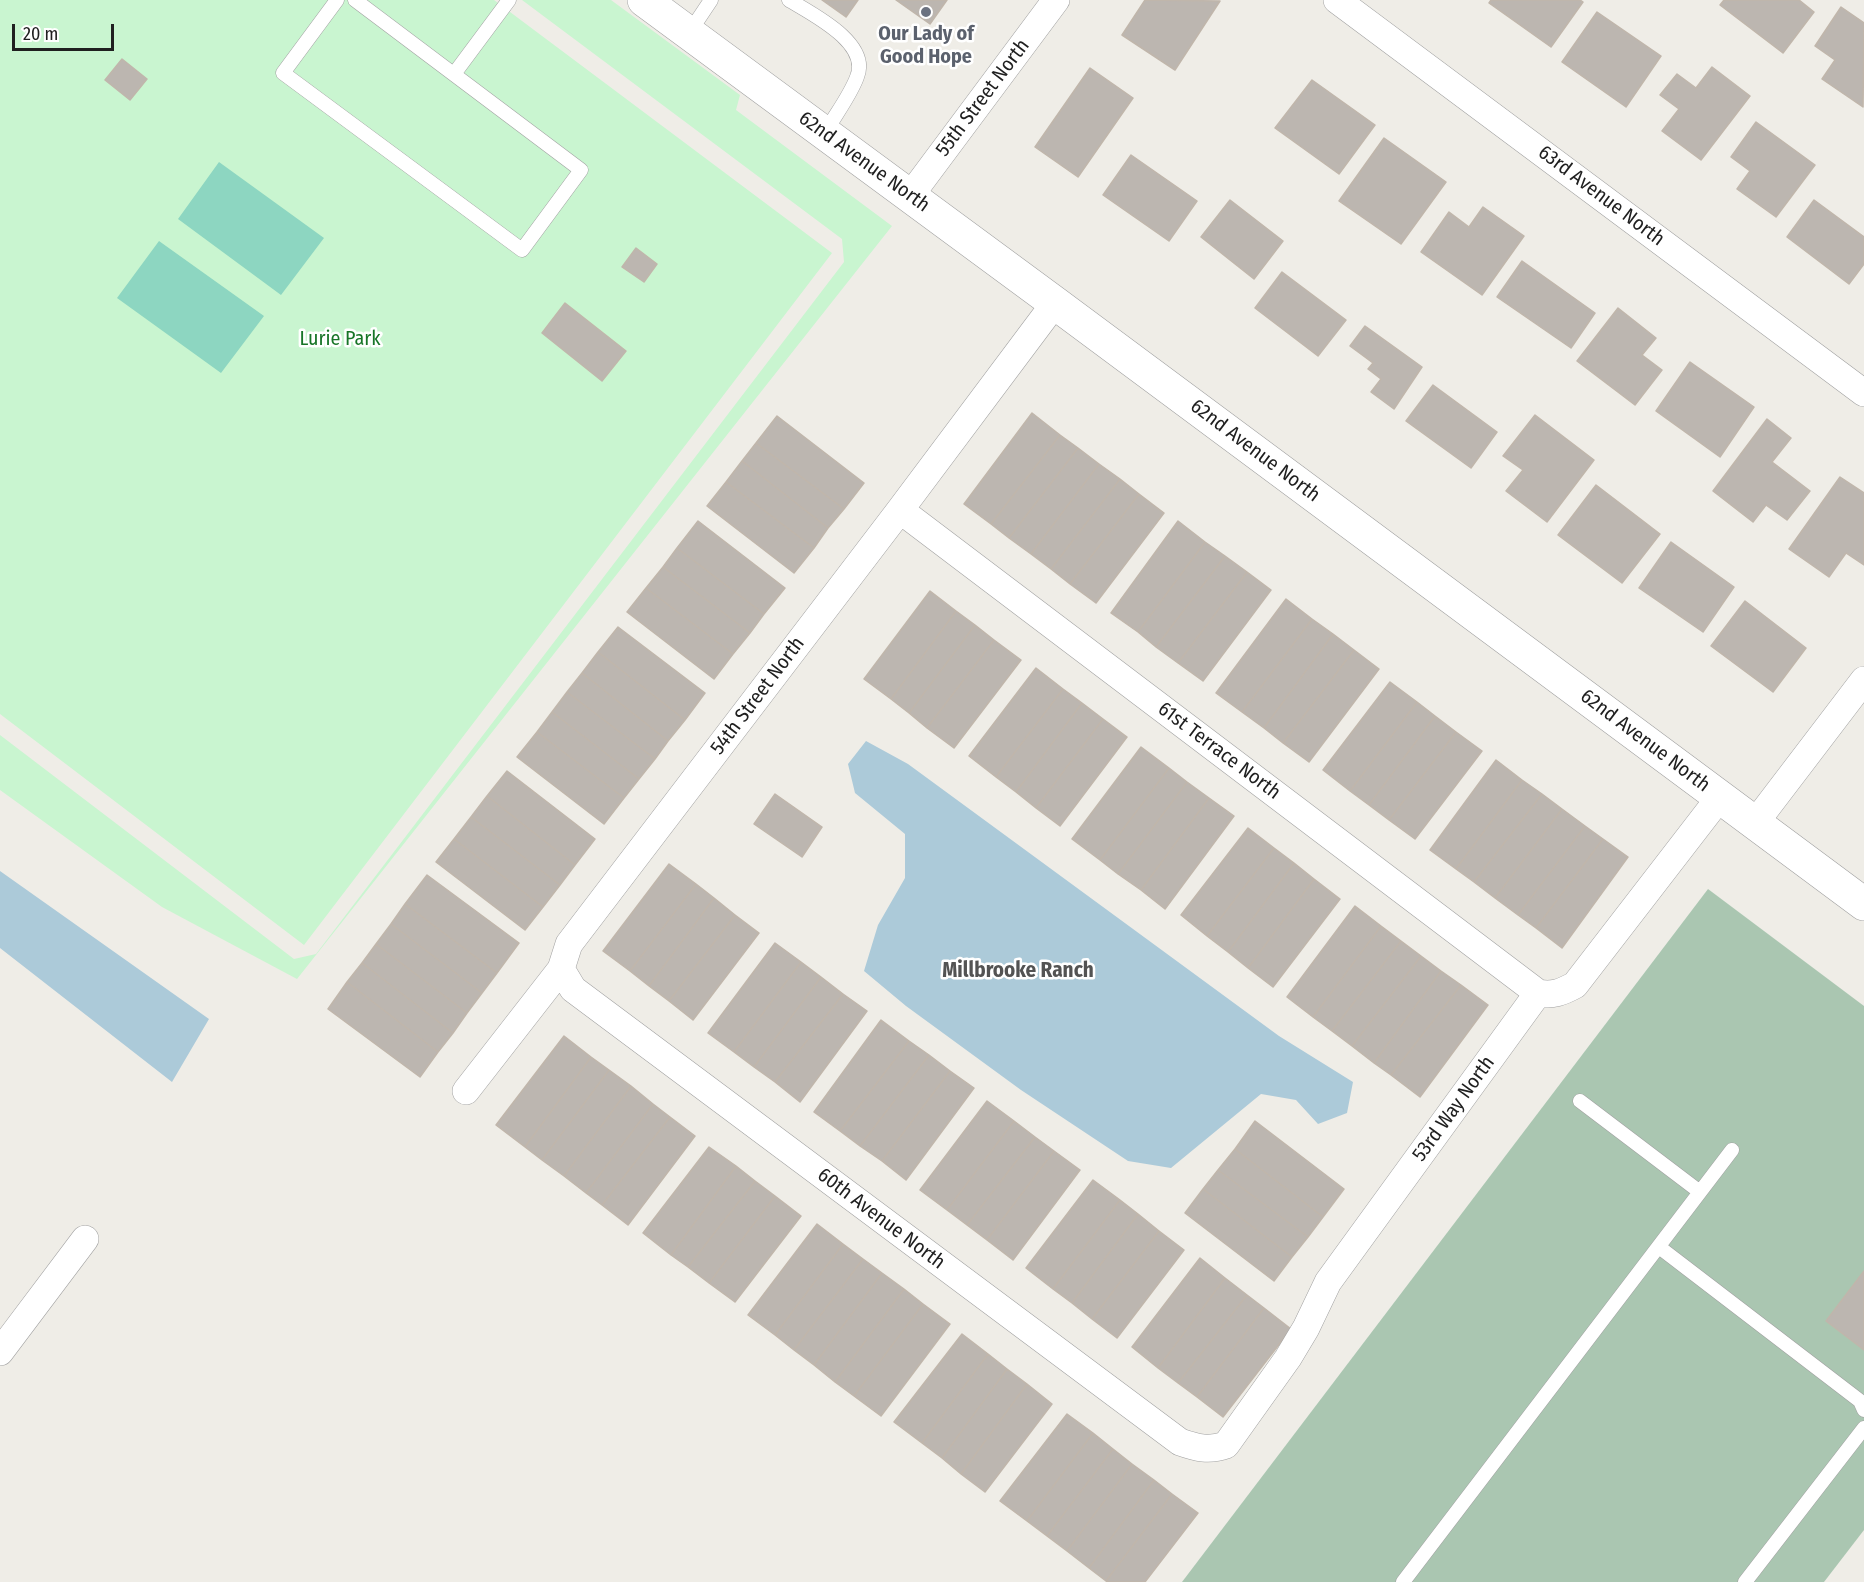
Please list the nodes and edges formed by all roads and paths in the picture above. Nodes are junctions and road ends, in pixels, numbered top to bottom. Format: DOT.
graph roads {
  1 [pos="337,0"];
  2 [pos="355,0"];
  3 [pos="509,0"];
  4 [pos="644,0"];
  5 [pos="711,0"];
  6 [pos="789,0"];
  7 [pos="1056,0"];
  8 [pos="1337,0"];
  9 [pos="689,33"];
  10 [pos="453,75"];
  11 [pos="825,132"];
  12 [pos="910,196"];
  13 [pos="1055,303"];
  14 [pos="1864,393"];
  15 [pos="900,510"];
  16 [pos="1864,680"];
  17 [pos="1720,797"];
  18 [pos="1755,823"];
  19 [pos="1864,904"];
  20 [pos="561,969"];
  21 [pos="1538,993"];
  22 [pos="466,1091"];
  23 [pos="1580,1101"];
  24 [pos="1732,1150"];
  25 [pos="1700,1192"];
  26 [pos="85,1239"];
  27 [pos="1659,1247"];
  28 [pos="0,1352"];
  29 [pos="1864,1410"];
  30 [pos="1864,1428"];
  31 [pos="1214,1449"];
  32 [pos="1403,1582"];
  33 [pos="1745,1582"];
  1 -- 10 [label="lane"];
  2 -- 10 [label="lane"];
  3 -- 10 [label="lane"];
  4 -- 9 [label="street, 62nd Avenue North"];
  5 -- 9 [label="lane"];
  6 -- 11 [label="lane"];
  7 -- 12 [label="street, 55th Street North"];
  8 -- 14 [label="street, 63rd Avenue North"];
  9 -- 11 [label="street, 62nd Avenue North"];
  11 -- 12 [label="street, 62nd Avenue North"];
  12 -- 13 [label="street, 62nd Avenue North"];
  13 -- 15 [label="street, 54th Street North"];
  13 -- 17 [label="street, 62nd Avenue North"];
  15 -- 20 [label="street, 54th Street North"];
  15 -- 21 [label="street, 61st Terrace North"];
  16 -- 18 [label="street"];
  17 -- 18 [label="street, 62nd Avenue North"];
  17 -- 21 [label="street"];
  18 -- 19 [label="street, 62nd Avenue North"];
  20 -- 22 [label="street, 54th Street North"];
  20 -- 31 [label="street, 60th Avenue North"];
  21 -- 31 [label="street, 53rd Way North"];
  23 -- 25 [label="lane"];
  24 -- 25 [label="lane"];
  25 -- 27 [label="lane"];
  26 -- 28 [label="street"];
  27 -- 29 [label="lane"];
  27 -- 32 [label="lane"];
  30 -- 33 [label="lane"];
}
